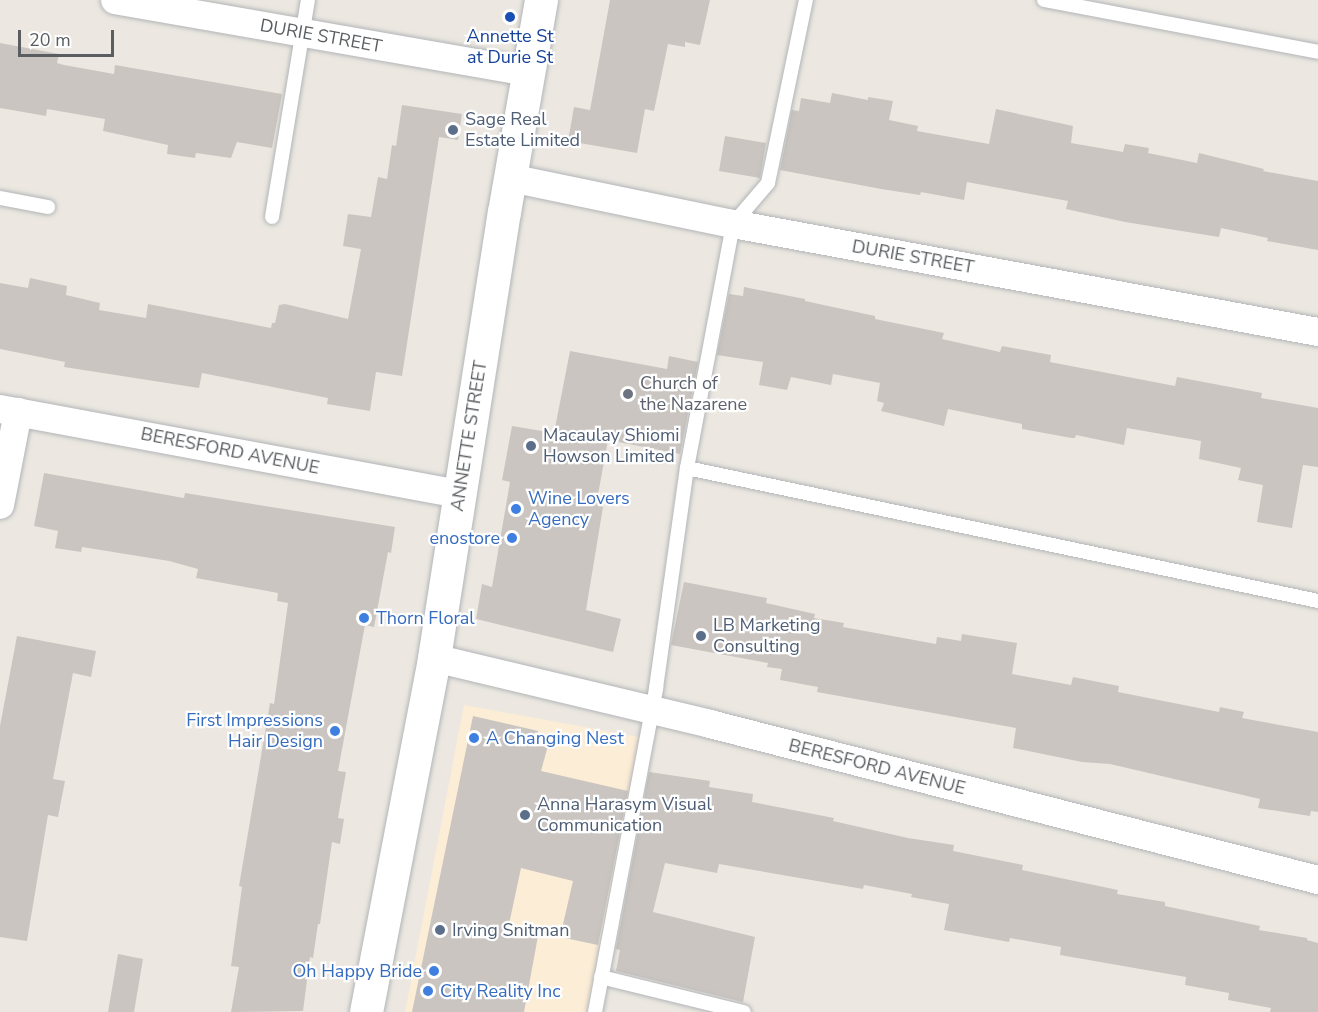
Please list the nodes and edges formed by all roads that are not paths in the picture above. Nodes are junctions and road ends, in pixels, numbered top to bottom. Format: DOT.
graph roads {
  1 [pos="115,0"];
  2 [pos="308,0"];
  3 [pos="541,0"];
  4 [pos="806,0"];
  5 [pos="1044,0"];
  6 [pos="302,33"];
  7 [pos="1318,51"];
  8 [pos="527,72"];
  9 [pos="510,178"];
  10 [pos="0,198"];
  11 [pos="48,207"];
  12 [pos="273,217"];
  13 [pos="733,224"];
  14 [pos="1318,332"];
  15 [pos="9,410"];
  16 [pos="687,468"];
  17 [pos="460,494"];
  18 [pos="0,505"];
  19 [pos="1318,601"];
  20 [pos="435,658"];
  21 [pos="650,710"];
  22 [pos="1318,880"];
  23 [pos="601,977"];
  24 [pos="366,1012"];
  25 [pos="595,1012"];
  26 [pos="744,1012"];
  1 -- 6 [label="street, DURIE STREET"];
  2 -- 6 [label="lane"];
  3 -- 8 [label="street, ANNETTE STREET"];
  4 -- 13 [label="lane"];
  5 -- 7 [label="lane"];
  6 -- 8 [label="street, DURIE STREET"];
  6 -- 12 [label="lane"];
  8 -- 9 [label="street, ANNETTE STREET"];
  9 -- 13 [label="street, DURIE STREET"];
  9 -- 17 [label="street, ANNETTE STREET"];
  10 -- 11 [label="lane"];
  13 -- 14 [label="street, DURIE STREET"];
  13 -- 16 [label="lane"];
  15 -- 17 [label="street, BERESFORD AVENUE"];
  15 -- 18 [label="street"];
  16 -- 19 [label="lane"];
  16 -- 21 [label="lane"];
  17 -- 20 [label="street, ANNETTE STREET"];
  20 -- 21 [label="street, BERESFORD AVENUE"];
  20 -- 24 [label="street, ANNETTE STREET"];
  21 -- 22 [label="street, BERESFORD AVENUE"];
  21 -- 23 [label="lane"];
  23 -- 25 [label="lane"];
  23 -- 26 [label="lane"];
}
